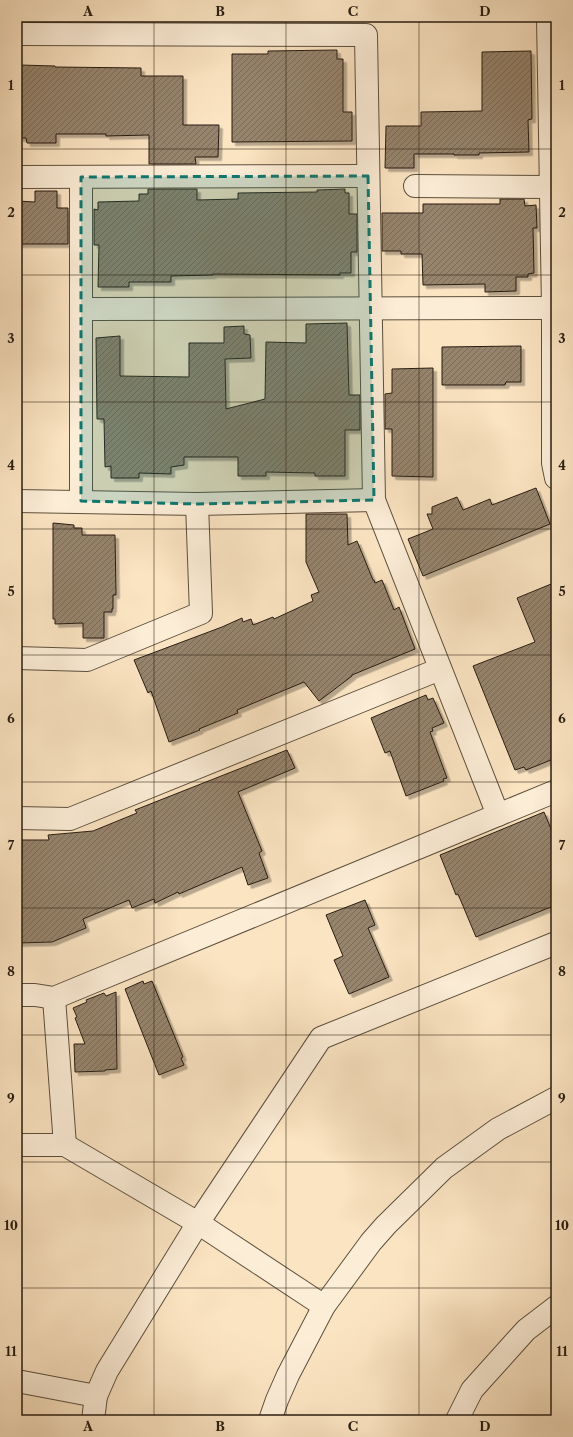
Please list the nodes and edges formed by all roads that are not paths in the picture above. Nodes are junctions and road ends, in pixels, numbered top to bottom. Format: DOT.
graph roads {
  1 [pos="551,30"];
  2 [pos="17,34"];
  3 [pos="368,176"];
  4 [pos="553,176"];
  5 [pos="17,177"];
  6 [pos="81,177"];
  7 [pos="415,186"];
  8 [pos="370,308"];
  9 [pos="554,308"];
  10 [pos="82,309"];
  11 [pos="556,478"];
  12 [pos="374,500"];
  13 [pos="17,501"];
  14 [pos="81,501"];
  15 [pos="197,504"];
  16 [pos="17,658"];
  17 [pos="440,669"];
  18 [pos="556,791"];
  19 [pos="498,815"];
  20 [pos="17,818"];
  21 [pos="556,943"];
  22 [pos="17,996"];
  23 [pos="54,998"];
  24 [pos="556,1098"];
  25 [pos="17,1145"];
  26 [pos="65,1146"];
  27 [pos="198,1223"];
  28 [pos="324,1306"];
  29 [pos="556,1306"];
  30 [pos="17,1381"];
  31 [pos="96,1396"];
  32 [pos="93,1420"];
  33 [pos="270,1420"];
  34 [pos="456,1420"];
  1 -- 4 [label="street"];
  2 -- 3 [label="street"];
  3 -- 6 [label="street"];
  3 -- 8 [label="street"];
  4 -- 7 [label="street"];
  4 -- 9 [label="street"];
  5 -- 6 [label="street"];
  6 -- 10 [label="street"];
  8 -- 9 [label="street"];
  8 -- 10 [label="street"];
  8 -- 12 [label="street"];
  9 -- 11 [label="street"];
  10 -- 14 [label="street"];
  12 -- 15 [label="street"];
  12 -- 17 [label="street"];
  13 -- 14 [label="street"];
  14 -- 15 [label="street"];
  15 -- 16 [label="street"];
  17 -- 19 [label="street"];
  17 -- 20 [label="street"];
  18 -- 19 [label="street"];
  19 -- 23 [label="street"];
  21 -- 27 [label="street"];
  22 -- 23 [label="street"];
  23 -- 26 [label="street"];
  24 -- 28 [label="street"];
  25 -- 26 [label="street"];
  26 -- 27 [label="street"];
  27 -- 28 [label="street"];
  27 -- 31 [label="street"];
  28 -- 33 [label="street"];
  29 -- 34 [label="street"];
  30 -- 31 [label="street"];
  31 -- 32 [label="street"];
}
